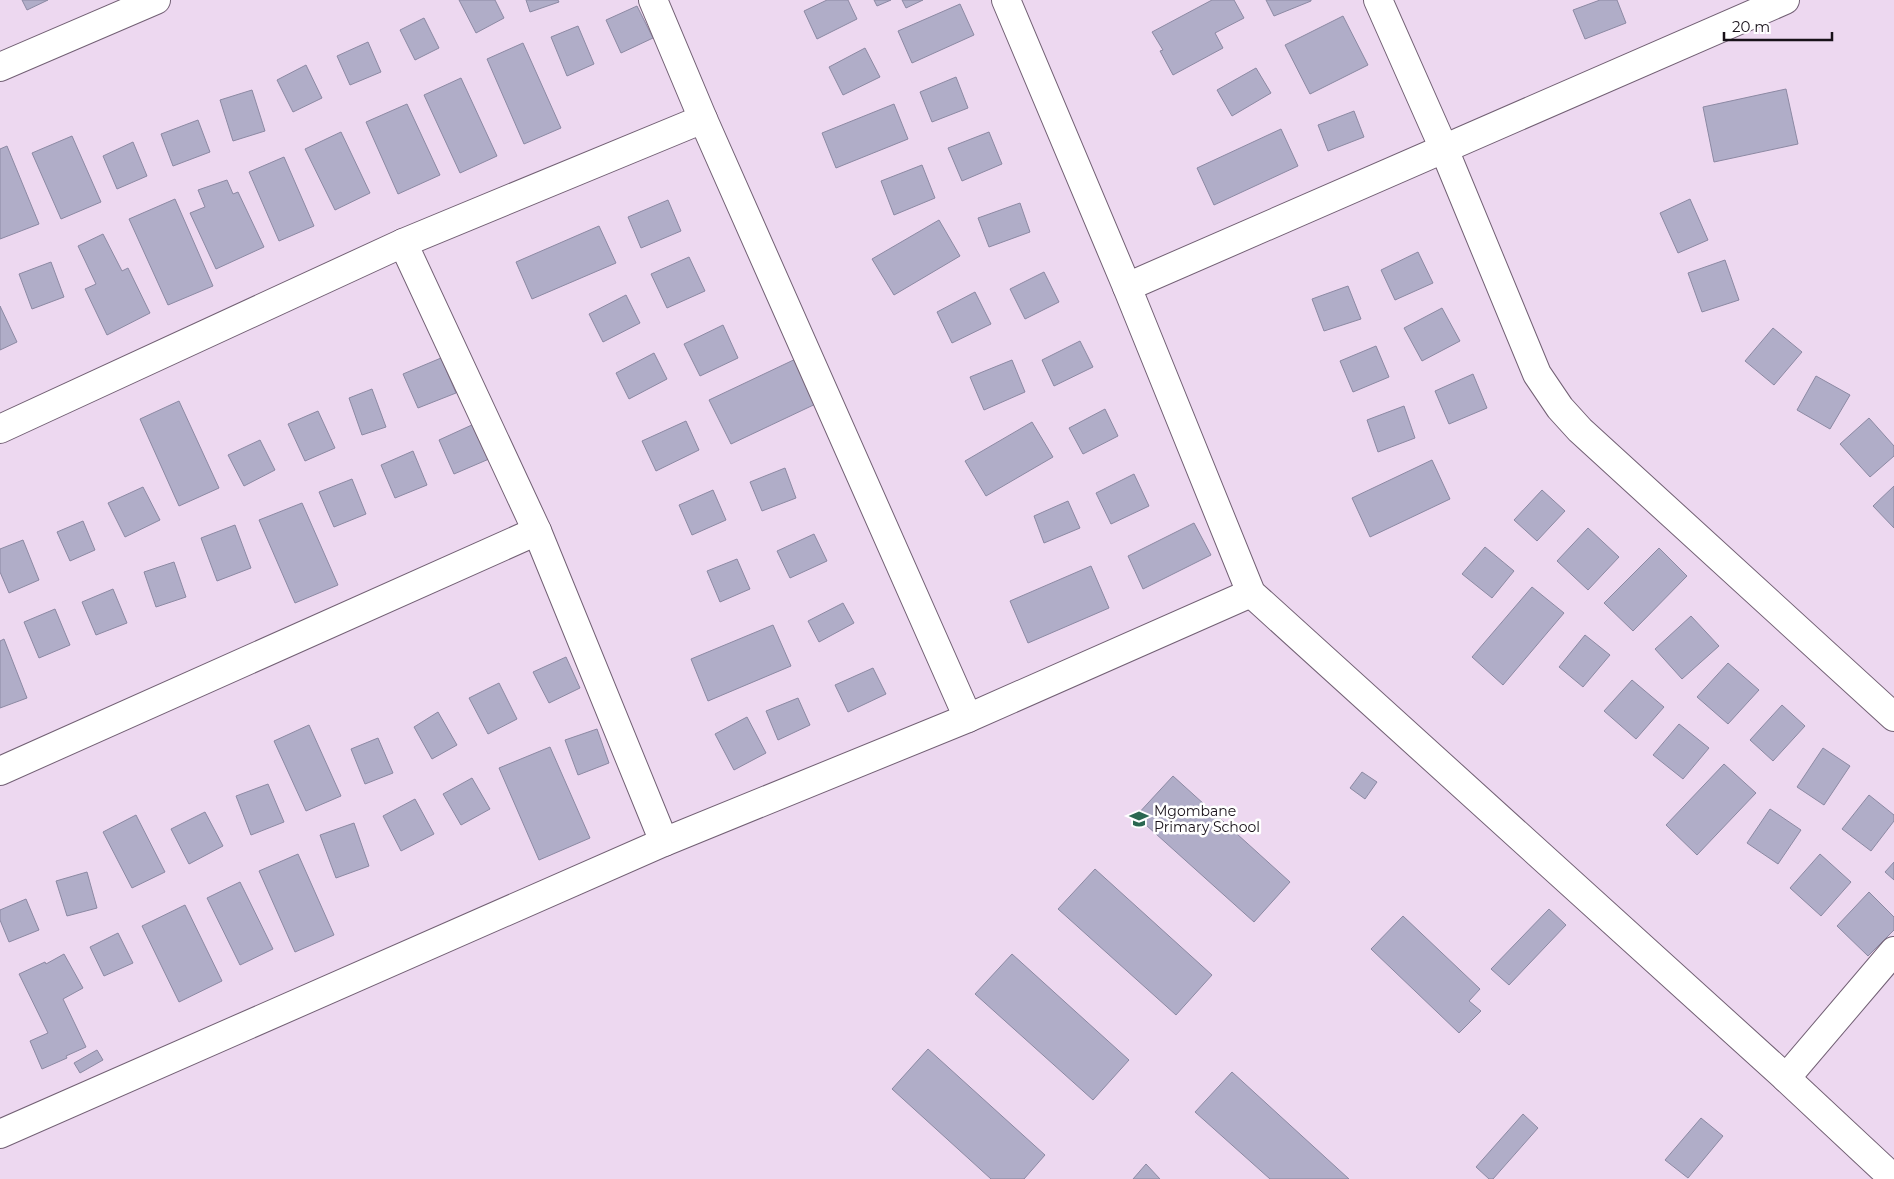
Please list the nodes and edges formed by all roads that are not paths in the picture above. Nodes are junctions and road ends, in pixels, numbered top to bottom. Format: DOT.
graph roads {
  1 [pos="156,0"];
  2 [pos="653,0"];
  3 [pos="1006,0"];
  4 [pos="1378,0"];
  5 [pos="1785,0"];
  6 [pos="0,67"];
  7 [pos="703,119"];
  8 [pos="1444,149"];
  9 [pos="402,243"];
  10 [pos="1127,287"];
  11 [pos="0,429"];
  12 [pos="537,531"];
  13 [pos="1251,593"];
  14 [pos="1894,717"];
  15 [pos="968,718"];
  16 [pos="0,771"];
  17 [pos="664,842"];
  18 [pos="1894,950"];
  19 [pos="1786,1078"];
  20 [pos="0,1134"];
  21 [pos="1894,1179"];
  1 -- 6 [label="street"];
  2 -- 7 [label="street"];
  3 -- 10 [label="street"];
  4 -- 8 [label="street"];
  5 -- 8 [label="street"];
  7 -- 9 [label="street"];
  7 -- 15 [label="street"];
  8 -- 10 [label="street"];
  8 -- 14 [label="street"];
  9 -- 11 [label="street"];
  9 -- 12 [label="street"];
  10 -- 13 [label="street"];
  12 -- 16 [label="street"];
  12 -- 17 [label="street"];
  13 -- 15 [label="street"];
  13 -- 19 [label="street"];
  15 -- 17 [label="street"];
  17 -- 20 [label="street"];
  18 -- 19 [label="street"];
  19 -- 21 [label="street"];
}
